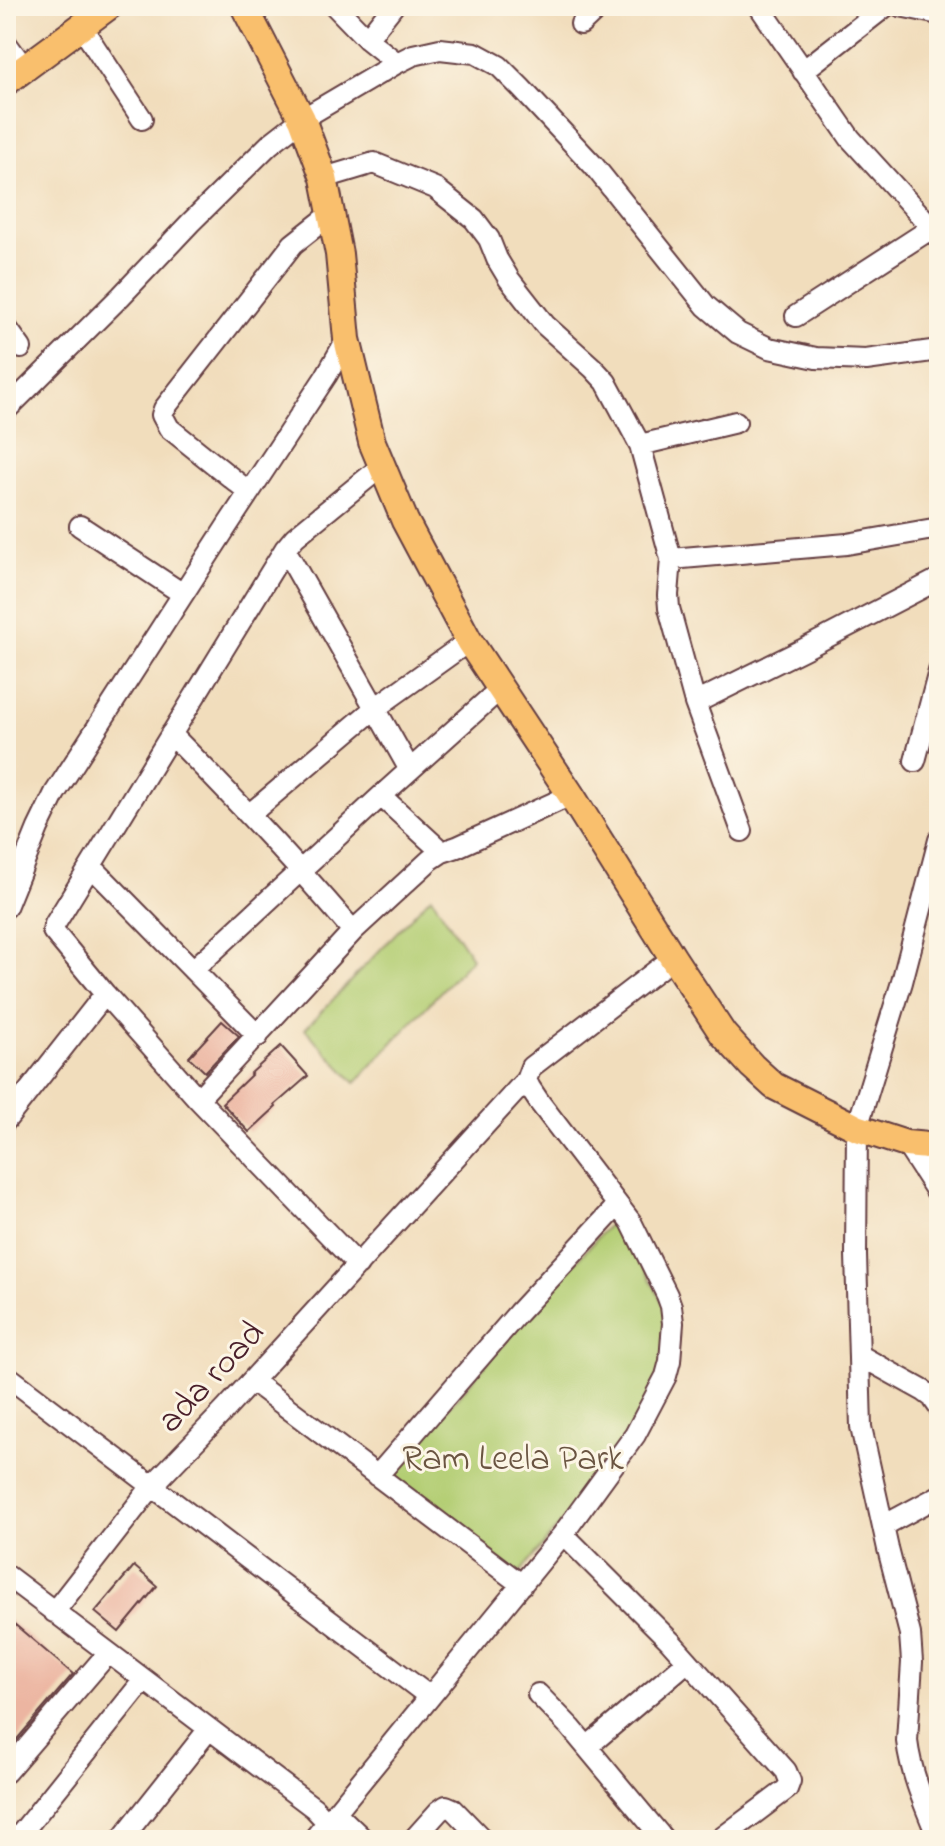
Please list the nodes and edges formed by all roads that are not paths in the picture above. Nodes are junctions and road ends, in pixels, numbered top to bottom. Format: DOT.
graph roads {
  1 [pos="109,6"];
  2 [pos="244,6"];
  3 [pos="335,6"];
  4 [pos="393,6"];
  5 [pos="600,6"];
  6 [pos="759,6"];
  7 [pos="886,6"];
  8 [pos="900,6"];
  9 [pos="939,14"];
  10 [pos="581,24"];
  11 [pos="81,26"];
  12 [pos="6,43"];
  13 [pos="385,53"];
  14 [pos="803,71"];
  15 [pos="15,75"];
  16 [pos="142,119"];
  17 [pos="302,119"];
  18 [pos="324,178"];
  19 [pos="331,214"];
  20 [pos="936,233"];
  21 [pos="796,316"];
  22 [pos="6,327"];
  23 [pos="347,339"];
  24 [pos="21,348"];
  25 [pos="939,350"];
  26 [pos="6,410"];
  27 [pos="736,422"];
  28 [pos="640,445"];
  29 [pos="382,466"];
  30 [pos="249,492"];
  31 [pos="80,526"];
  32 [pos="939,528"];
  33 [pos="285,549"];
  34 [pos="671,559"];
  35 [pos="939,579"];
  36 [pos="183,594"];
  37 [pos="469,641"];
  38 [pos="939,671"];
  39 [pos="500,689"];
  40 [pos="695,703"];
  41 [pos="374,709"];
  42 [pos="171,734"];
  43 [pos="915,761"];
  44 [pos="410,770"];
  45 [pos="571,795"];
  46 [pos="381,796"];
  47 [pos="250,814"];
  48 [pos="742,831"];
  49 [pos="939,840"];
  50 [pos="442,852"];
  51 [pos="91,866"];
  52 [pos="301,870"];
  53 [pos="6,907"];
  54 [pos="353,931"];
  55 [pos="673,958"];
  56 [pos="193,970"];
  57 [pos="105,994"];
  58 [pos="258,1036"];
  59 [pos="526,1080"];
  60 [pos="198,1099"];
  61 [pos="6,1120"];
  62 [pos="857,1128"];
  63 [pos="906,1144"];
  64 [pos="939,1147"];
  65 [pos="939,1195"];
  66 [pos="618,1205"];
  67 [pos="358,1265"];
  68 [pos="859,1355"];
  69 [pos="6,1375"];
  70 [pos="252,1381"];
  71 [pos="939,1407"];
  72 [pos="377,1476"];
  73 [pos="153,1485"];
  74 [pos="939,1496"];
  75 [pos="883,1526"];
  76 [pos="563,1534"];
  77 [pos="6,1575"];
  78 [pos="522,1585"];
  79 [pos="54,1612"];
  80 [pos="108,1653"];
  81 [pos="688,1661"];
  82 [pos="144,1680"];
  83 [pos="538,1694"];
  84 [pos="430,1697"];
  85 [pos="209,1729"];
  86 [pos="587,1747"];
  87 [pos="6,1772"];
  88 [pos="934,1815"];
  89 [pos="331,1817"];
  90 [pos="16,1840"];
  91 [pos="121,1840"];
  92 [pos="313,1840"];
  93 [pos="344,1840"];
  94 [pos="364,1840"];
  95 [pos="413,1840"];
  96 [pos="483,1840"];
  97 [pos="664,1840"];
  98 [pos="719,1840"];
  99 [pos="939,1840"];
  1 -- 11 [label="main road"];
  2 -- 17 [label="main road"];
  3 -- 13 [label="street"];
  4 -- 13 [label="street"];
  5 -- 10 [label="street"];
  6 -- 14 [label="street"];
  7 -- 14 [label="street"];
  8 -- 9 [label="street"];
  11 -- 15 [label="main road"];
  11 -- 16 [label="street"];
  12 -- 15 [label="street"];
  13 -- 17 [label="street"];
  13 -- 25 [label="street"];
  14 -- 20 [label="street"];
  17 -- 18 [label="main road"];
  17 -- 26 [label="street"];
  18 -- 19 [label="main road"];
  18 -- 28 [label="street"];
  19 -- 23 [label="main road"];
  19 -- 30 [label="street"];
  20 -- 21 [label="street"];
  22 -- 24 [label="street"];
  23 -- 29 [label="main road"];
  23 -- 30 [label="street"];
  27 -- 28 [label="street"];
  28 -- 34 [label="street"];
  29 -- 33 [label="street"];
  29 -- 37 [label="main road"];
  30 -- 36 [label="street"];
  31 -- 36 [label="street"];
  32 -- 34 [label="street"];
  33 -- 41 [label="street"];
  33 -- 42 [label="street"];
  34 -- 40 [label="street"];
  35 -- 40 [label="street"];
  36 -- 53 [label="street"];
  37 -- 39 [label="main road"];
  37 -- 41 [label="street"];
  38 -- 43 [label="street"];
  39 -- 44 [label="street"];
  39 -- 45 [label="main road"];
  40 -- 48 [label="street"];
  41 -- 44 [label="street"];
  41 -- 47 [label="street"];
  42 -- 47 [label="street"];
  42 -- 51 [label="street"];
  44 -- 46 [label="street"];
  45 -- 50 [label="street"];
  45 -- 55 [label="main road"];
  46 -- 50 [label="street"];
  46 -- 52 [label="street"];
  47 -- 52 [label="street"];
  49 -- 62 [label="street"];
  50 -- 54 [label="street"];
  51 -- 56 [label="street"];
  51 -- 57 [label="street"];
  52 -- 54 [label="street"];
  52 -- 56 [label="street"];
  54 -- 58 [label="street"];
  55 -- 59 [label="street, ada road"];
  55 -- 62 [label="main road"];
  56 -- 58 [label="street"];
  57 -- 60 [label="street"];
  57 -- 61 [label="street"];
  58 -- 60 [label="street"];
  59 -- 66 [label="street"];
  59 -- 67 [label="street, ada road"];
  60 -- 67 [label="street"];
  62 -- 63 [label="main road"];
  62 -- 68 [label="street"];
  63 -- 64 [label="main road"];
  63 -- 65 [label="street"];
  66 -- 72 [label="street"];
  66 -- 76 [label="street"];
  67 -- 70 [label="street, ada road"];
  68 -- 71 [label="street"];
  68 -- 75 [label="street"];
  69 -- 73 [label="street"];
  70 -- 72 [label="street"];
  70 -- 73 [label="street, ada road"];
  72 -- 78 [label="street"];
  73 -- 79 [label="street, ada road"];
  73 -- 84 [label="street"];
  74 -- 75 [label="street"];
  75 -- 88 [label="street"];
  76 -- 78 [label="street"];
  76 -- 81 [label="street"];
  77 -- 79 [label="street"];
  78 -- 84 [label="street"];
  79 -- 80 [label="street"];
  80 -- 82 [label="street"];
  80 -- 87 [label="street"];
  81 -- 86 [label="street"];
  81 -- 98 [label="street"];
  82 -- 85 [label="street"];
  82 -- 90 [label="street"];
  83 -- 86 [label="street"];
  84 -- 89 [label="street"];
  85 -- 89 [label="street"];
  85 -- 91 [label="street"];
  86 -- 97 [label="street"];
  88 -- 99 [label="street"];
  89 -- 92 [label="street"];
  89 -- 93 [label="street"];
  89 -- 94 [label="street"];
  95 -- 96 [label="street"];
}
